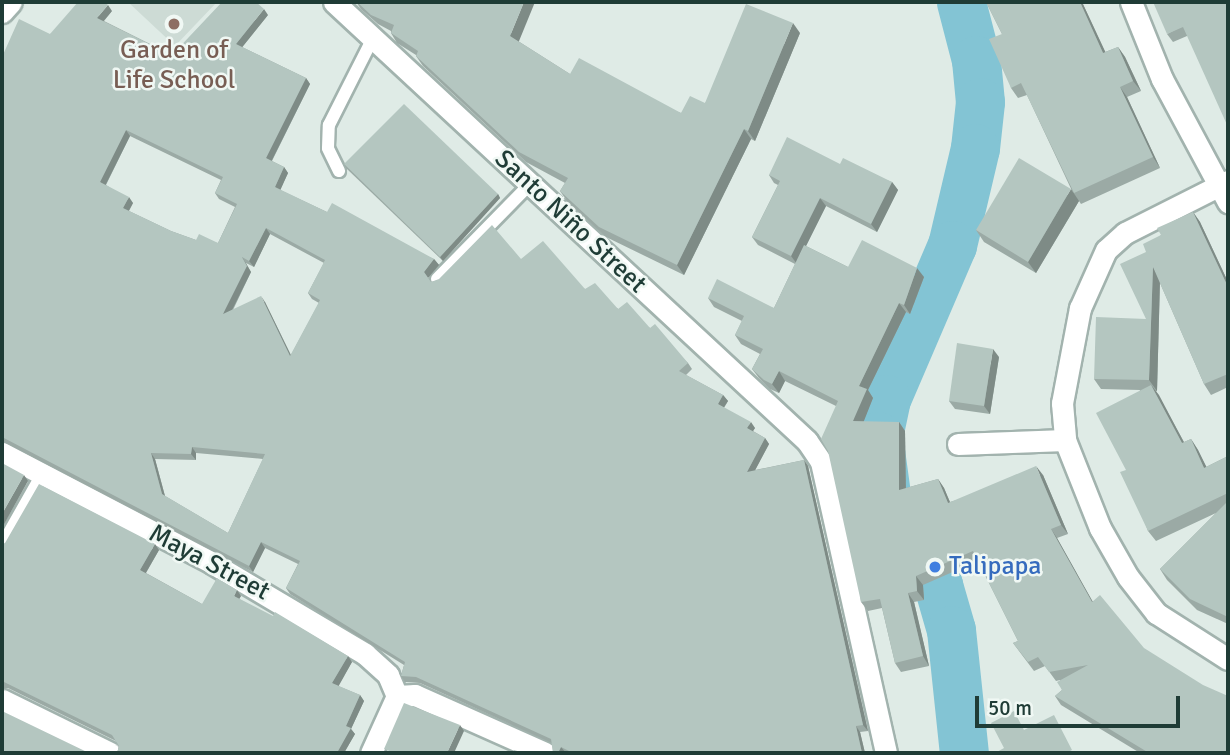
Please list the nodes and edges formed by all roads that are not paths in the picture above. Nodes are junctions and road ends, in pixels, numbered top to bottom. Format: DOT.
graph roads {
  1 [pos="11,2"];
  2 [pos="334,2"];
  3 [pos="1131,2"];
  4 [pos="2,12"];
  5 [pos="373,38"];
  6 [pos="339,171"];
  7 [pos="529,185"];
  8 [pos="1226,189"];
  9 [pos="437,279"];
  10 [pos="1065,440"];
  11 [pos="958,444"];
  12 [pos="2,453"];
  13 [pos="41,475"];
  14 [pos="2,545"];
  15 [pos="1228,659"];
  16 [pos="397,696"];
  17 [pos="2,700"];
  18 [pos="110,753"];
  19 [pos="371,753"];
  20 [pos="545,753"];
  21 [pos="886,753"];
  1 -- 4 [label="street"];
  2 -- 5 [label="street, Santo Niño Street"];
  3 -- 8 [label="street"];
  5 -- 6 [label="lane"];
  5 -- 7 [label="street, Santo Niño Street"];
  7 -- 9 [label="lane"];
  7 -- 21 [label="street, Santo Niño Street"];
  8 -- 10 [label="street"];
  10 -- 11 [label="street"];
  10 -- 15 [label="street"];
  12 -- 13 [label="street, Maya Street"];
  13 -- 14 [label="lane"];
  13 -- 16 [label="street, Maya Street"];
  16 -- 19 [label="street"];
  16 -- 20 [label="street"];
  17 -- 18 [label="street"];
}
